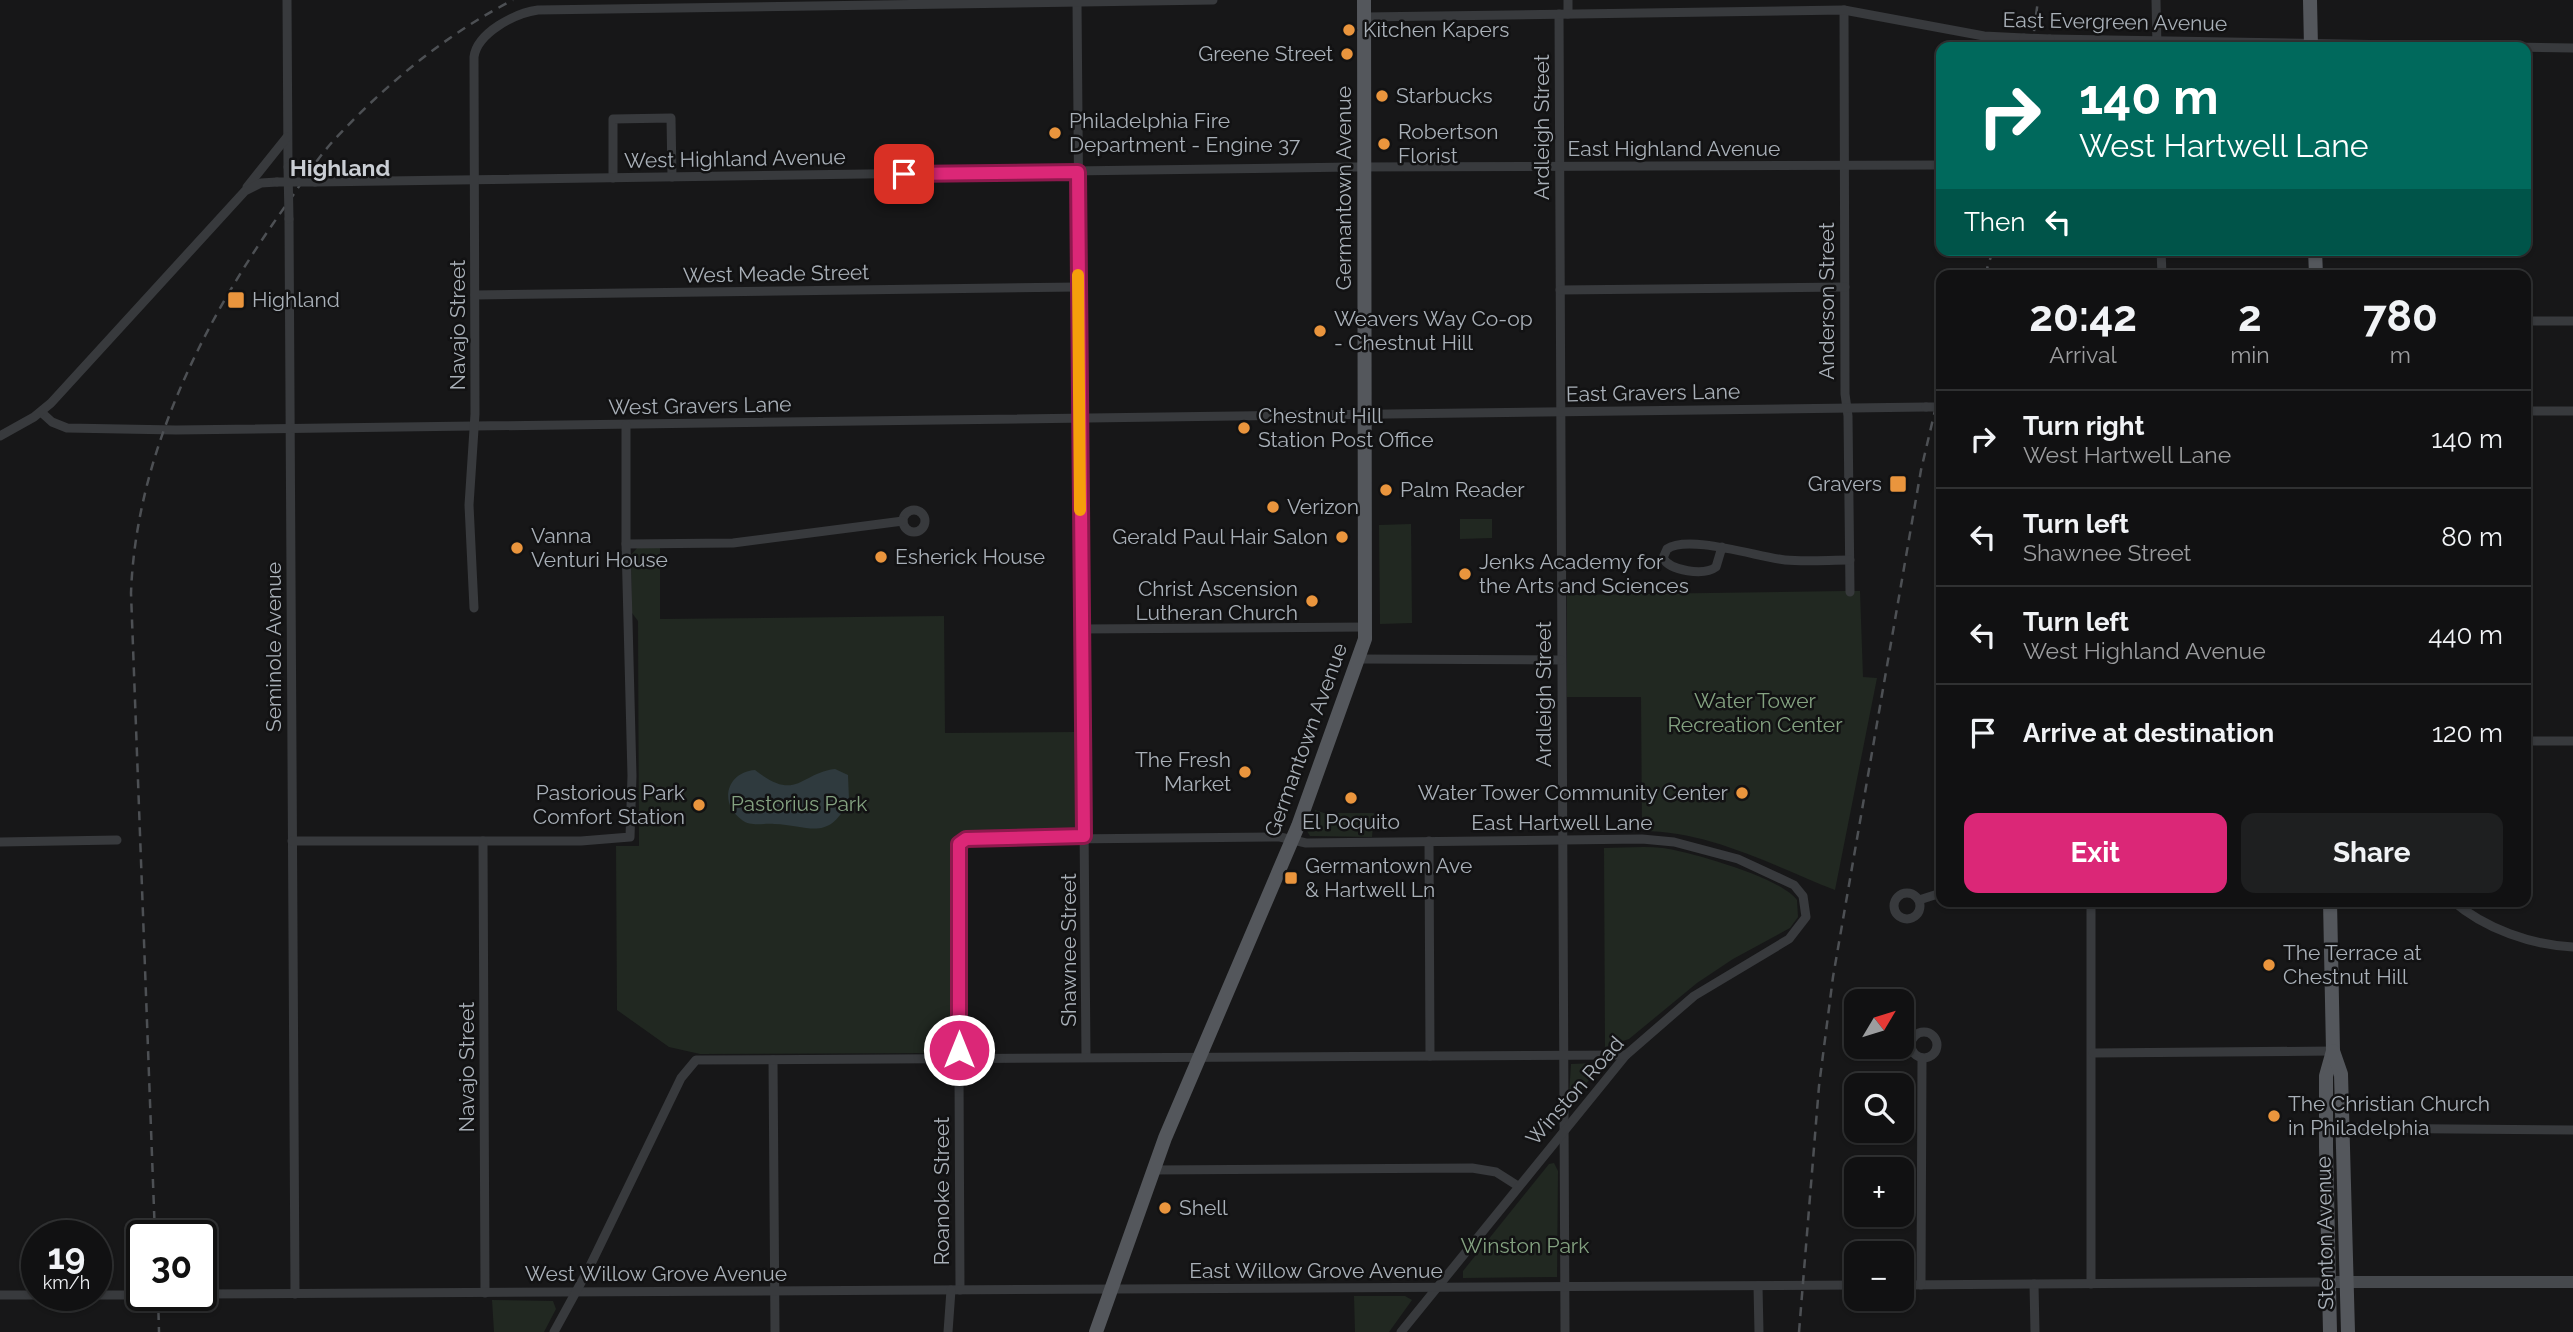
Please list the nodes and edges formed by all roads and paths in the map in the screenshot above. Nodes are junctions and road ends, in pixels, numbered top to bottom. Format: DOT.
graph roads {
  1 [pos="287,0"];
  2 [pos="1213,0"];
  3 [pos="1364,0"];
  4 [pos="1568,0"];
  5 [pos="2155,0"];
  6 [pos="2310,0"];
  7 [pos="1077,2"];
  8 [pos="1844,10"];
  9 [pos="1563,14"];
  10 [pos="1365,17"];
  11 [pos="2114,42"];
  12 [pos="2157,42"];
  13 [pos="2311,42"];
  14 [pos="2531,48"];
  15 [pos="2573,48"];
  16 [pos="287,137"];
  17 [pos="1844,165"];
  18 [pos="1936,165"];
  19 [pos="1365,167"];
  20 [pos="1559,167"];
  21 [pos="1078,172"];
  22 [pos="672,177"];
  23 [pos="613,178"];
  24 [pos="475,180"];
  25 [pos="288,182"];
  26 [pos="245,191"];
  27 [pos="1845,287"];
  28 [pos="1078,288"];
  29 [pos="1560,290"];
  30 [pos="475,295"];
  31 [pos="2531,321"];
  32 [pos="2573,321"];
  33 [pos="1936,407"];
  34 [pos="1847,408"];
  35 [pos="2531,411"];
  36 [pos="2573,411"];
  37 [pos="41,412"];
  38 [pos="1560,412"];
  39 [pos="1365,414"];
  40 [pos="1079,419"];
  41 [pos="626,425"];
  42 [pos="474,426"];
  43 [pos="290,428"];
  44 [pos="2,433"];
  45 [pos="903,521"];
  46 [pos="626,544"];
  47 [pos="1722,547"];
  48 [pos="1850,560"];
  49 [pos="1850,592"];
  50 [pos="474,608"];
  51 [pos="1366,627"];
  52 [pos="1081,629"];
  53 [pos="1359,659"];
  54 [pos="1561,660"];
  55 [pos="2531,741"];
  56 [pos="2573,741"];
  57 [pos="1084,836"];
  58 [pos="117,840"];
  59 [pos="1293,840"];
  60 [pos="1562,840"];
  61 [pos="292,841"];
  62 [pos="484,841"];
  63 [pos="961,841"];
  64 [pos="1429,841"];
  65 [pos="0,842"];
  66 [pos="1936,895"];
  67 [pos="1919,900"];
  68 [pos="2091,907"];
  69 [pos="2330,907"];
  70 [pos="2462,907"];
  71 [pos="1807,910"];
  72 [pos="2573,947"];
  73 [pos="2333,1051"];
  74 [pos="2092,1053"];
  75 [pos="1563,1055"];
  76 [pos="1626,1055"];
  77 [pos="1430,1056"];
  78 [pos="1086,1057"];
  79 [pos="1199,1057"];
  80 [pos="959,1058"];
  81 [pos="1922,1058"];
  82 [pos="773,1060"];
  83 [pos="2344,1128"];
  84 [pos="2326,1129"];
  85 [pos="2573,1129"];
  86 [pos="1563,1130"];
  87 [pos="1153,1170"];
  88 [pos="1518,1186"];
  89 [pos="2347,1281"];
  90 [pos="2329,1282"];
  91 [pos="2573,1282"];
  92 [pos="2034,1284"];
  93 [pos="2091,1284"];
  94 [pos="1844,1285"];
  95 [pos="1914,1285"];
  96 [pos="1921,1285"];
  97 [pos="1758,1286"];
  98 [pos="1437,1287"];
  99 [pos="1564,1287"];
  100 [pos="1111,1289"];
  101 [pos="956,1290"];
  102 [pos="775,1291"];
  103 [pos="576,1292"];
  104 [pos="485,1293"];
  105 [pos="217,1294"];
  106 [pos="295,1294"];
  107 [pos="0,1295"];
  108 [pos="126,1295"];
  109 [pos="554,1332"];
  110 [pos="775,1332"];
  111 [pos="948,1332"];
  112 [pos="1096,1332"];
  113 [pos="1401,1332"];
  114 [pos="1565,1332"];
  115 [pos="1759,1332"];
  116 [pos="2035,1332"];
  117 [pos="2330,1332"];
  118 [pos="2348,1332"];
  1 -- 16 [label="street, Seminole Avenue"];
  2 -- 7 [label="street"];
  3 -- 10 [label="main road, Germantown Avenue"];
  4 -- 9 [label="street, Ardleigh Street"];
  5 -- 12 [label="street"];
  6 -- 13 [label="main road"];
  7 -- 21 [label="street, Shawnee Street"];
  7 -- 24 [label="street, Navajo Street"];
  8 -- 9 [label="street, East Evergreen Avenue"];
  8 -- 11 [label="street, East Evergreen Avenue, bridge"];
  8 -- 17 [label="street, Anderson Street"];
  9 -- 10 [label="street, East Evergreen Avenue"];
  9 -- 20 [label="street, Ardleigh Street"];
  10 -- 19 [label="main road, Germantown Avenue"];
  14 -- 15 [label="street, East Evergreen Avenue"];
  16 -- 25 [label="street, Seminole Avenue, bridge"];
  16 -- 26 [label="street"];
  17 -- 18 [label="street, East Highland Avenue"];
  17 -- 20 [label="street, East Highland Avenue"];
  17 -- 27 [label="street, Anderson Street"];
  19 -- 20 [label="street, East Highland Avenue"];
  19 -- 21 [label="street, West Highland Avenue"];
  19 -- 39 [label="main road, Germantown Avenue"];
  20 -- 29 [label="street, Ardleigh Street"];
  21 -- 22 [label="street, West Highland Avenue"];
  21 -- 28 [label="street, Shawnee Street"];
  22 -- 23 [label="street, West Highland Avenue"];
  22 -- 23 [label="street"];
  23 -- 24 [label="street, West Highland Avenue"];
  24 -- 25 [label="street, West Highland Avenue, bridge"];
  24 -- 30 [label="street, Navajo Street"];
  25 -- 26 [label="street, West Highland Avenue, bridge"];
  25 -- 43 [label="street, Seminole Avenue, bridge"];
  26 -- 37 [label="street"];
  27 -- 29 [label="street"];
  27 -- 34 [label="street, Anderson Street"];
  28 -- 30 [label="street, West Meade Street"];
  28 -- 40 [label="street, Shawnee Street"];
  29 -- 38 [label="street, Ardleigh Street"];
  30 -- 42 [label="street, Navajo Street"];
  31 -- 32 [label="street"];
  33 -- 34 [label="street, East Gravers Lane, bridge"];
  34 -- 38 [label="street, East Gravers Lane"];
  34 -- 48 [label="street, Anderson Street"];
  35 -- 36 [label="street"];
  37 -- 43 [label="street, West Gravers Lane"];
  37 -- 44 [label="street"];
  38 -- 39 [label="street, East Gravers Lane"];
  38 -- 54 [label="street, Ardleigh Street"];
  39 -- 40 [label="street, West Gravers Lane"];
  39 -- 51 [label="main road, Germantown Avenue"];
  40 -- 41 [label="street, West Gravers Lane"];
  40 -- 52 [label="street, Shawnee Street"];
  41 -- 42 [label="street, West Gravers Lane"];
  41 -- 46 [label="street"];
  42 -- 43 [label="street, West Gravers Lane"];
  42 -- 50 [label="street, Navajo Street"];
  43 -- 61 [label="street, Seminole Avenue"];
  45 -- 46 [label="street"];
  46 -- 62 [label="street"];
  47 -- 47 [label="street"];
  47 -- 48 [label="street"];
  48 -- 49 [label="street, Anderson Street"];
  51 -- 52 [label="street"];
  51 -- 53 [label="main road, Germantown Avenue"];
  52 -- 57 [label="street, Shawnee Street"];
  53 -- 54 [label="street"];
  53 -- 59 [label="main road, Germantown Avenue"];
  54 -- 60 [label="street, Ardleigh Street"];
  55 -- 56 [label="street"];
  57 -- 59 [label="street, East Hartwell Lane"];
  57 -- 63 [label="street, East Hartwell Lane"];
  57 -- 78 [label="street, Shawnee Street"];
  58 -- 65 [label="street"];
  59 -- 64 [label="street, East Hartwell Lane"];
  59 -- 79 [label="main road, Germantown Avenue"];
  60 -- 64 [label="street, East Hartwell Lane"];
  60 -- 71 [label="street, East Hartwell Lane"];
  60 -- 75 [label="street, Ardleigh Street"];
  61 -- 62 [label="street"];
  61 -- 106 [label="street, Seminole Avenue"];
  62 -- 104 [label="street, Navajo Street"];
  63 -- 80 [label="street, Roanoke Street"];
  64 -- 77 [label="street"];
  66 -- 67 [label="street"];
  68 -- 74 [label="street"];
  69 -- 73 [label="main road, Stenton Avenue"];
  70 -- 72 [label="street"];
  71 -- 76 [label="street, Winston Road"];
  73 -- 74 [label="street"];
  73 -- 83 [label="main road, Stenton Avenue"];
  73 -- 84 [label="main road, Stenton Avenue"];
  74 -- 93 [label="street"];
  75 -- 76 [label="street"];
  75 -- 77 [label="street"];
  75 -- 86 [label="street, Ardleigh Street"];
  76 -- 86 [label="street, Winston Road"];
  77 -- 79 [label="street"];
  78 -- 79 [label="street"];
  78 -- 80 [label="street"];
  79 -- 87 [label="main road, Germantown Avenue"];
  80 -- 82 [label="street"];
  80 -- 101 [label="street, Roanoke Street"];
  81 -- 96 [label="street"];
  82 -- 102 [label="street"];
  82 -- 103 [label="street"];
  83 -- 84 [label="street"];
  83 -- 85 [label="street"];
  83 -- 89 [label="main road, Stenton Avenue"];
  84 -- 90 [label="main road, Stenton Avenue"];
  86 -- 88 [label="street, Winston Road"];
  86 -- 99 [label="street, Ardleigh Street"];
  87 -- 88 [label="street"];
  87 -- 100 [label="main road, Germantown Avenue"];
  88 -- 98 [label="street, Winston Road"];
  89 -- 90 [label="street"];
  89 -- 91 [label="street"];
  89 -- 118 [label="main road, Stenton Avenue"];
  90 -- 93 [label="street"];
  90 -- 117 [label="main road, Stenton Avenue"];
  92 -- 93 [label="street"];
  92 -- 96 [label="street"];
  92 -- 116 [label="street"];
  94 -- 97 [label="street, East Willow Grove Avenue"];
  95 -- 96 [label="street"];
  97 -- 99 [label="street, East Willow Grove Avenue"];
  97 -- 115 [label="street"];
  98 -- 99 [label="street, East Willow Grove Avenue"];
  98 -- 100 [label="street, East Willow Grove Avenue"];
  98 -- 113 [label="street, Winston Road"];
  99 -- 114 [label="street, Ardleigh Street"];
  100 -- 101 [label="street, West Willow Grove Avenue"];
  100 -- 112 [label="main road, Germantown Avenue"];
  101 -- 102 [label="street, West Willow Grove Avenue"];
  101 -- 111 [label="street, Roanoke Street"];
  102 -- 103 [label="street, West Willow Grove Avenue"];
  102 -- 110 [label="street"];
  103 -- 104 [label="street, West Willow Grove Avenue"];
  103 -- 109 [label="street"];
  104 -- 106 [label="street, West Willow Grove Avenue"];
  105 -- 106 [label="street, West Willow Grove Avenue"];
  107 -- 108 [label="street"];
}
